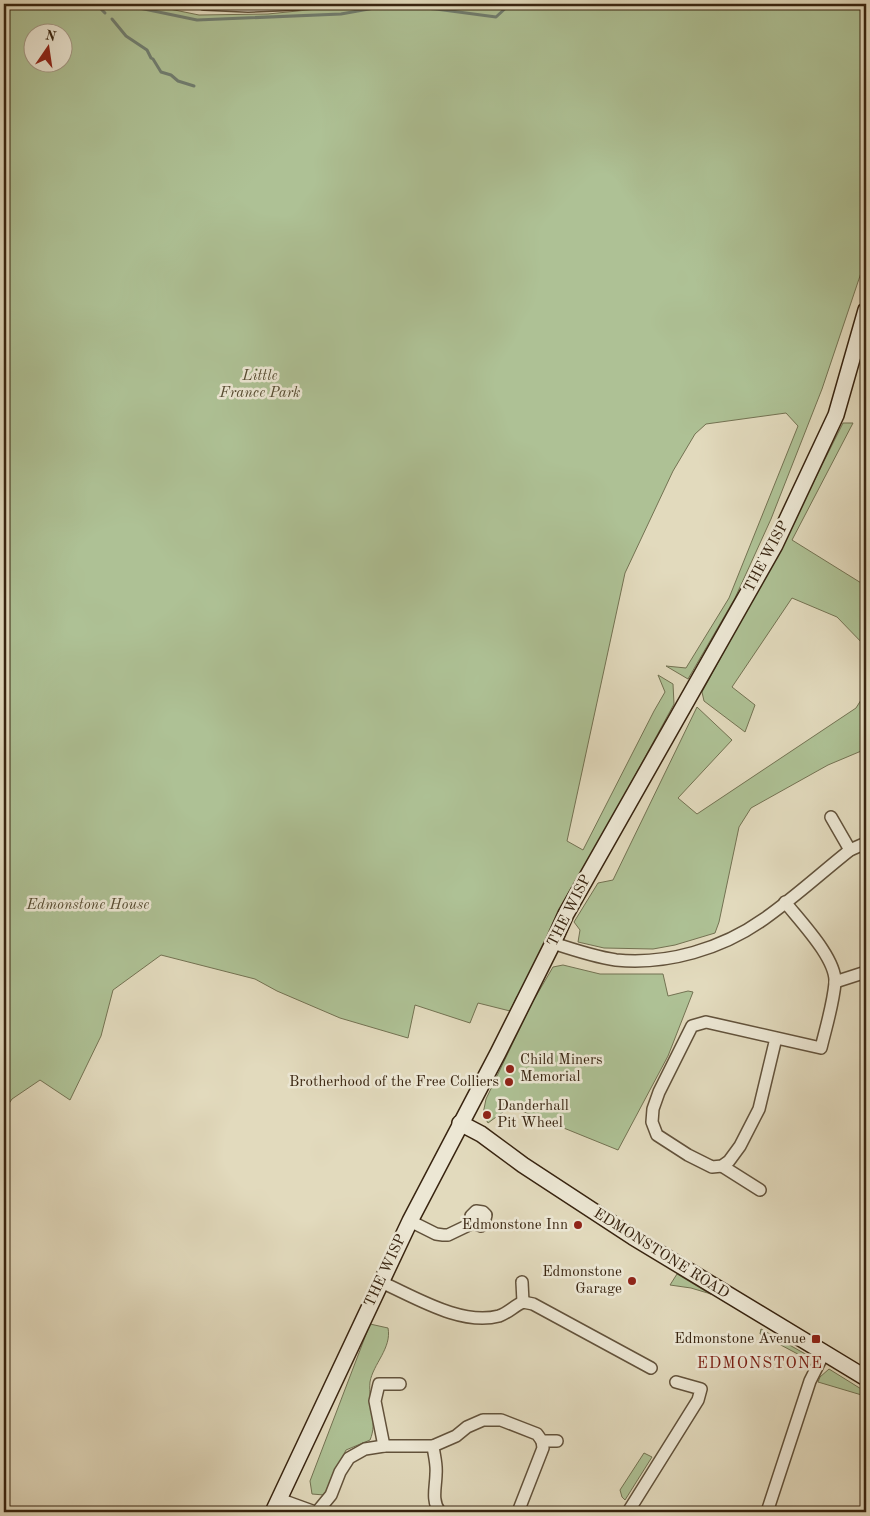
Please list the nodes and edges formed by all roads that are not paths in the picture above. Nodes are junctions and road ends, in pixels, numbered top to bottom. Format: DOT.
graph roads {
  1 [pos="204,4"];
  2 [pos="298,4"];
  3 [pos="270,5"];
  4 [pos="866,310"];
  5 [pos="831,817"];
  6 [pos="866,843"];
  7 [pos="850,850"];
  8 [pos="785,902"];
  9 [pos="554,944"];
  10 [pos="866,972"];
  11 [pos="835,982"];
  12 [pos="776,1038"];
  13 [pos="460,1122"];
  14 [pos="722,1166"];
  15 [pos="760,1190"];
  16 [pos="410,1221"];
  17 [pos="473,1223"];
  18 [pos="381,1282"];
  19 [pos="522,1282"];
  20 [pos="523,1302"];
  21 [pos="824,1352"];
  22 [pos="651,1368"];
  23 [pos="866,1378"];
  24 [pos="676,1382"];
  25 [pos="400,1384"];
  26 [pos="542,1441"];
  27 [pos="557,1441"];
  28 [pos="384,1446"];
  29 [pos="433,1446"];
  30 [pos="276,1505"];
  31 [pos="316,1512"];
  32 [pos="440,1512"];
  33 [pos="518,1512"];
  34 [pos="628,1512"];
  35 [pos="767,1512"];
  1 -- 3 [label="street"];
  2 -- 3 [label="street"];
  4 -- 9 [label="street, THE WISP"];
  5 -- 7 [label="street"];
  6 -- 7 [label="street"];
  7 -- 8 [label="street"];
  8 -- 9 [label="street"];
  8 -- 11 [label="street"];
  9 -- 13 [label="street, THE WISP"];
  10 -- 11 [label="street"];
  11 -- 12 [label="street"];
  12 -- 14 [label="street"];
  12 -- 14 [label="street"];
  13 -- 16 [label="street, THE WISP"];
  13 -- 21 [label="street, EDMONSTONE ROAD"];
  14 -- 15 [label="street"];
  16 -- 17 [label="street"];
  16 -- 18 [label="street, THE WISP"];
  18 -- 20 [label="street"];
  18 -- 30 [label="street, THE WISP"];
  19 -- 20 [label="street"];
  20 -- 22 [label="street"];
  21 -- 23 [label="street, EDMONSTONE ROAD"];
  21 -- 35 [label="street"];
  24 -- 34 [label="street"];
  25 -- 28 [label="street"];
  26 -- 27 [label="street"];
  26 -- 29 [label="street"];
  26 -- 33 [label="street"];
  28 -- 29 [label="street"];
  28 -- 31 [label="street"];
  29 -- 32 [label="street"];
  30 -- 31 [label="street"];
}
